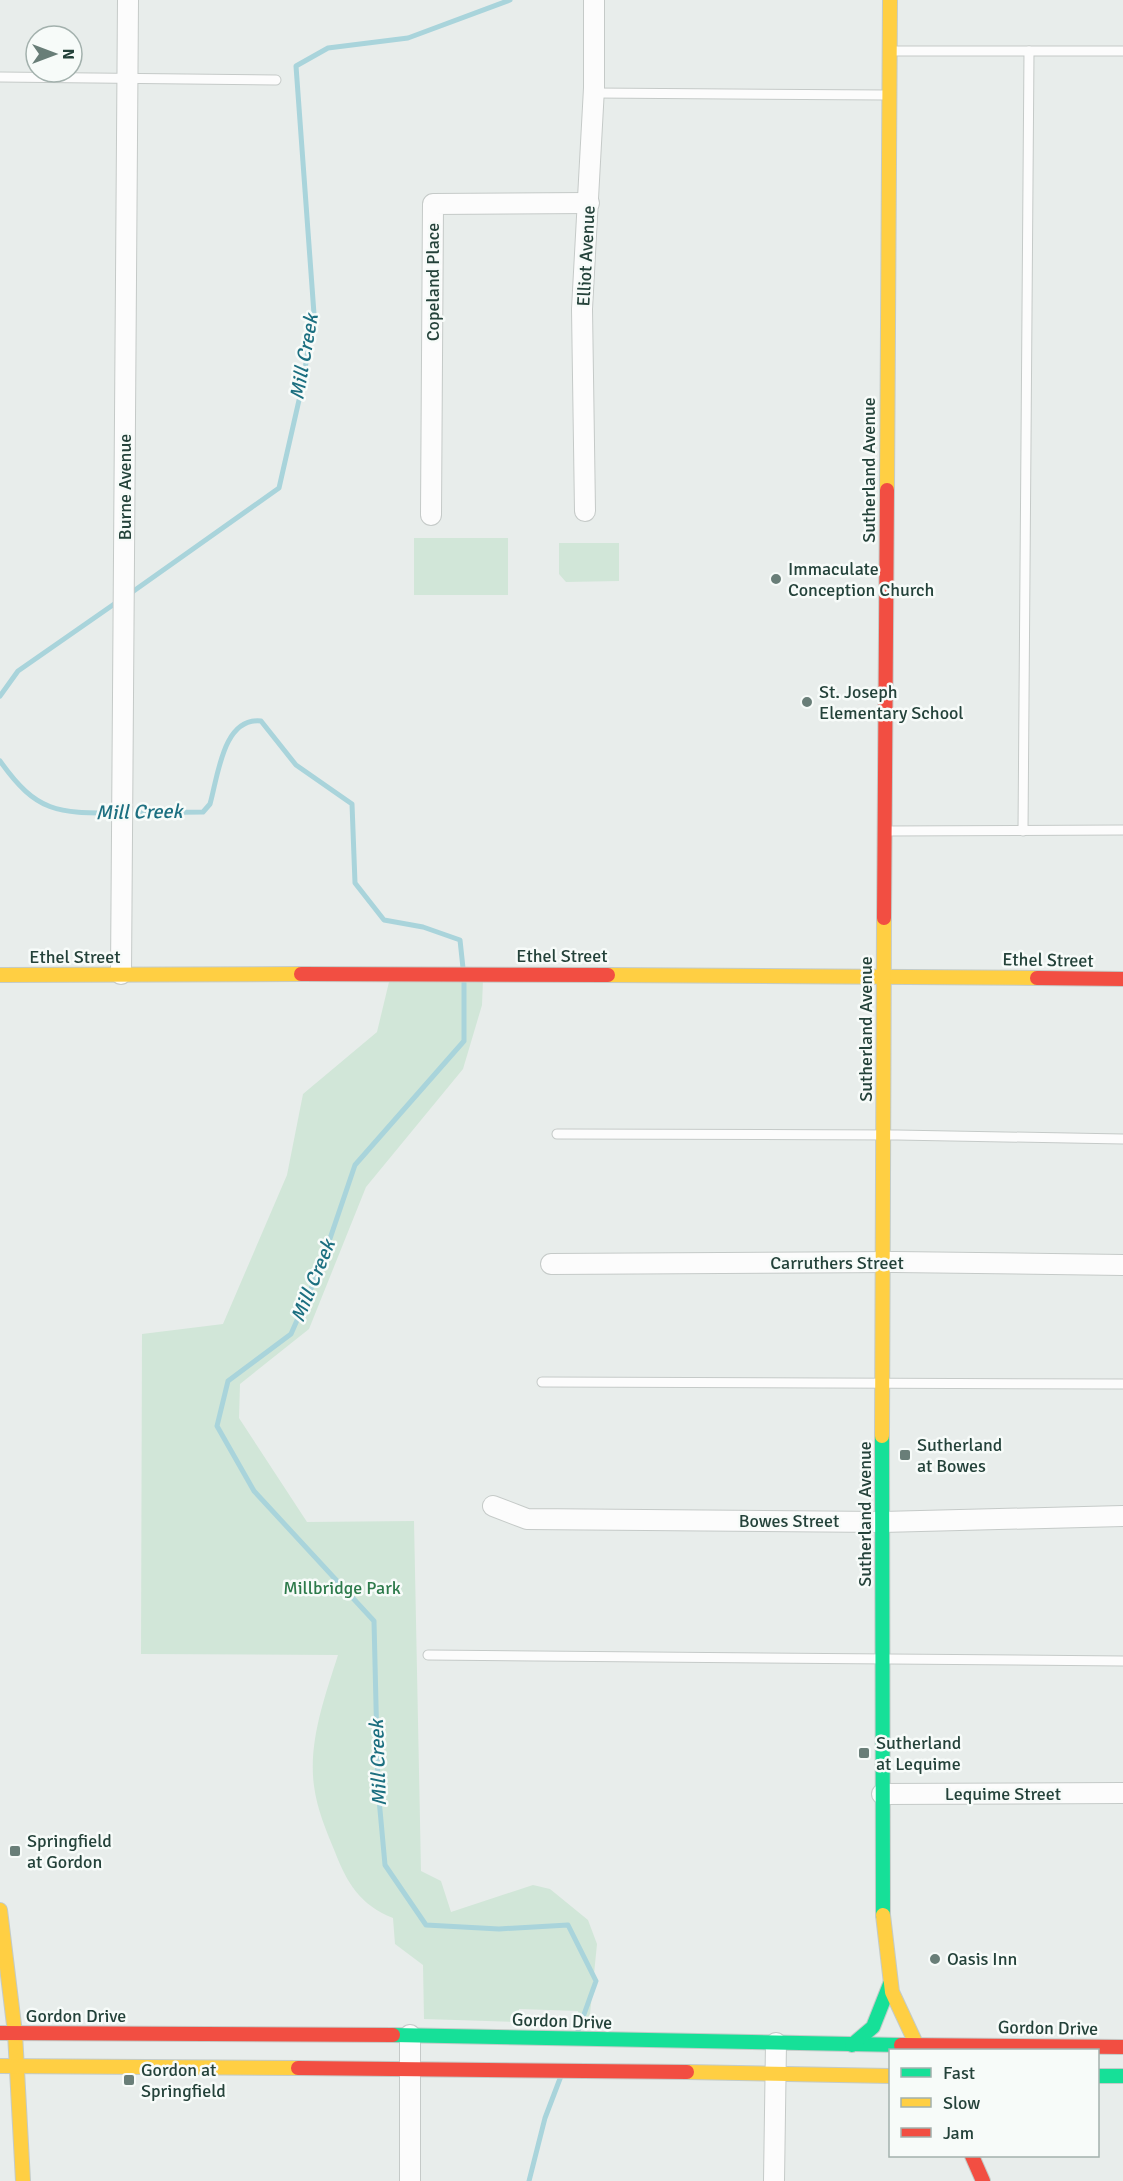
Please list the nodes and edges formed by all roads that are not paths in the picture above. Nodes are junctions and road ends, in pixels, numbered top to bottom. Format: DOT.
graph roads {
  1 [pos="128,0"];
  2 [pos="594,0"];
  3 [pos="890,0"];
  4 [pos="889,51"];
  5 [pos="1029,51"];
  6 [pos="1123,51"];
  7 [pos="0,76"];
  8 [pos="128,78"];
  9 [pos="276,80"];
  10 [pos="594,93"];
  11 [pos="889,95"];
  12 [pos="589,203"];
  13 [pos="585,512"];
  14 [pos="431,515"];
  15 [pos="1123,830"];
  16 [pos="884,831"];
  17 [pos="1023,831"];
  18 [pos="121,974"];
  19 [pos="0,975"];
  20 [pos="883,976"];
  21 [pos="1123,980"];
  22 [pos="557,1134"];
  23 [pos="884,1135"];
  24 [pos="1123,1139"];
  25 [pos="884,1262"];
  26 [pos="552,1264"];
  27 [pos="1123,1265"];
  28 [pos="542,1382"];
  29 [pos="883,1383"];
  30 [pos="1123,1384"];
  31 [pos="493,1506"];
  32 [pos="1123,1516"];
  33 [pos="882,1522"];
  34 [pos="428,1654"];
  35 [pos="883,1660"];
  36 [pos="1123,1660"];
  37 [pos="1123,1793"];
  38 [pos="882,1794"];
  39 [pos="0,1910"];
  40 [pos="890,1984"];
  41 [pos="0,2033"];
  42 [pos="15,2033"];
  43 [pos="410,2035"];
  44 [pos="776,2043"];
  45 [pos="852,2045"];
  46 [pos="1123,2047"];
  47 [pos="918,2048"];
  48 [pos="0,2066"];
  49 [pos="18,2066"];
  50 [pos="410,2067"];
  51 [pos="775,2074"];
  52 [pos="889,2076"];
  53 [pos="1099,2076"];
  54 [pos="1123,2076"];
  55 [pos="23,2181"];
  56 [pos="410,2181"];
  57 [pos="774,2181"];
  1 -- 8 [label="street, Burne Avenue"];
  2 -- 10 [label="street, Elliot Avenue"];
  3 -- 4 [label="street, Sutherland Avenue"];
  4 -- 5 [label="lane"];
  4 -- 11 [label="street, Sutherland Avenue"];
  5 -- 6 [label="lane"];
  5 -- 17 [label="lane"];
  7 -- 8 [label="lane"];
  8 -- 9 [label="lane"];
  8 -- 18 [label="street, Burne Avenue"];
  10 -- 11 [label="lane"];
  10 -- 12 [label="street, Elliot Avenue"];
  11 -- 16 [label="street, Sutherland Avenue"];
  12 -- 13 [label="street, Elliot Avenue"];
  12 -- 14 [label="street, Copeland Place"];
  15 -- 17 [label="lane"];
  16 -- 17 [label="lane"];
  16 -- 20 [label="street, Sutherland Avenue"];
  18 -- 19 [label="street, Ethel Street"];
  18 -- 20 [label="street, Ethel Street"];
  20 -- 21 [label="street, Ethel Street"];
  20 -- 23 [label="street, Sutherland Avenue"];
  22 -- 23 [label="lane"];
  23 -- 24 [label="lane"];
  23 -- 25 [label="street, Sutherland Avenue"];
  25 -- 26 [label="street, Carruthers Street"];
  25 -- 27 [label="street, Carruthers Street"];
  25 -- 29 [label="street, Sutherland Avenue"];
  28 -- 29 [label="lane"];
  29 -- 30 [label="lane"];
  29 -- 33 [label="street, Sutherland Avenue"];
  31 -- 33 [label="street, Bowes Street"];
  32 -- 33 [label="street, Bowes Street"];
  33 -- 35 [label="street, Sutherland Avenue"];
  34 -- 35 [label="lane"];
  35 -- 36 [label="lane"];
  35 -- 38 [label="street, Sutherland Avenue"];
  37 -- 38 [label="street, Lequime Street"];
  38 -- 40 [label="street, Sutherland Avenue"];
  39 -- 42 [label="street"];
  40 -- 45 [label="street"];
  40 -- 47 [label="street, Sutherland Avenue"];
  41 -- 42 [label="street, Gordon Drive"];
  42 -- 43 [label="street, Gordon Drive"];
  42 -- 49 [label="street"];
  43 -- 44 [label="street, Gordon Drive"];
  43 -- 50 [label="street"];
  44 -- 45 [label="street, Gordon Drive"];
  44 -- 51 [label="street"];
  45 -- 47 [label="street, Gordon Drive"];
  46 -- 47 [label="street, Gordon Drive"];
  48 -- 49 [label="street"];
  49 -- 50 [label="street"];
  49 -- 55 [label="street"];
  50 -- 51 [label="street"];
  50 -- 56 [label="street"];
  51 -- 52 [label="street"];
  51 -- 57 [label="street"];
  53 -- 54 [label="street"];
}
